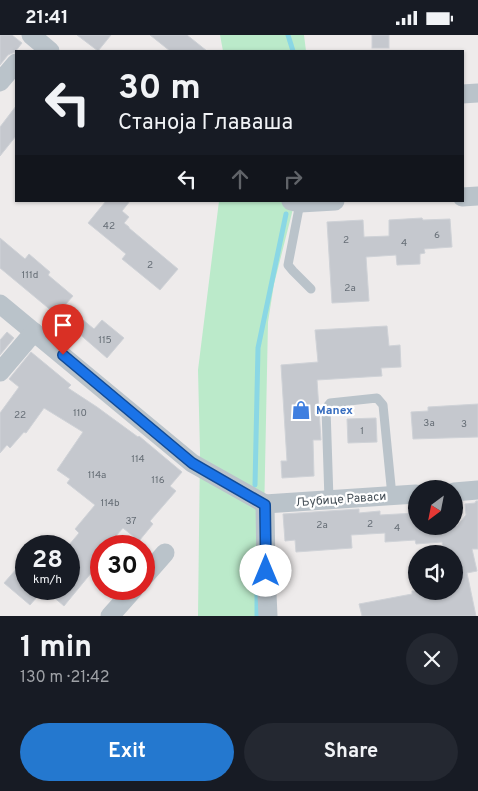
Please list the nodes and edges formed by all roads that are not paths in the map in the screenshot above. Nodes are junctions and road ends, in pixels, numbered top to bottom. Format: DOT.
graph roads {
  1 [pos="31,42"];
  2 [pos="48,50"];
  3 [pos="15,64"];
  4 [pos="0,83"];
  5 [pos="464,93"];
  6 [pos="478,93"];
  7 [pos="478,196"];
  8 [pos="464,197"];
  9 [pos="295,202"];
  10 [pos="311,289"];
  11 [pos="0,304"];
  12 [pos="34,332"];
  13 [pos="0,372"];
  14 [pos="478,490"];
  15 [pos="463,491"];
  16 [pos="408,495"];
  17 [pos="392,496"];
  18 [pos="329,500"];
  19 [pos="265,505"];
  20 [pos="164,553"];
  21 [pos="155,564"];
  22 [pos="124,600"];
  23 [pos="110,616"];
  24 [pos="268,616"];
  1 -- 2 [label="street"];
  3 -- 4 [label="street"];
  5 -- 6 [label="street"];
  7 -- 8 [label="street"];
  9 -- 10 [label="lane"];
  11 -- 12 [label="street"];
  12 -- 13 [label="street"];
  12 -- 19 [label="street"];
  14 -- 15 [label="street"];
  16 -- 17 [label="street, Љубице Раваси"];
  17 -- 18 [label="street, Љубице Раваси"];
  17 -- 18 [label="lane"];
  18 -- 19 [label="street, Љубице Раваси"];
  19 -- 24 [label="street"];
  20 -- 21 [label="street"];
  22 -- 23 [label="street"];
}
